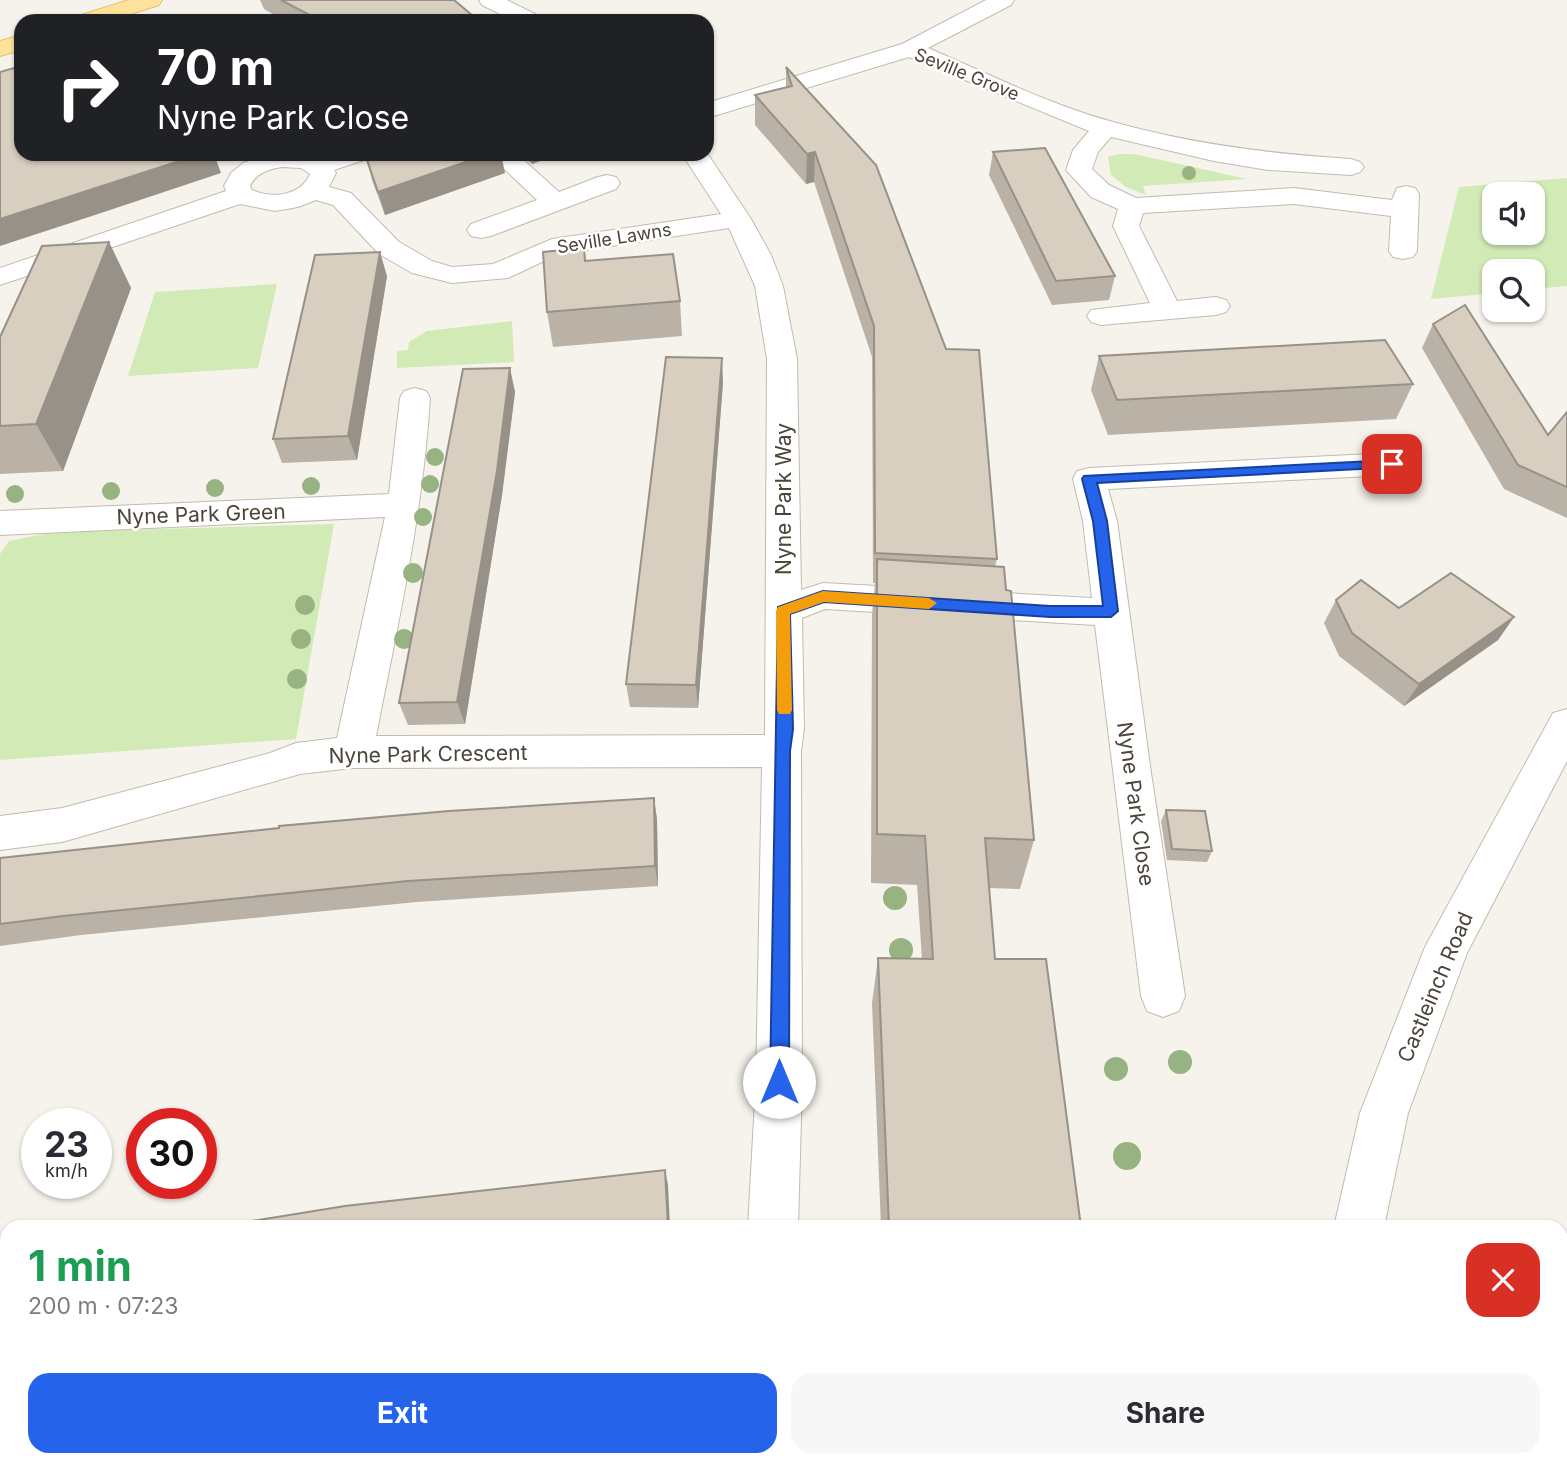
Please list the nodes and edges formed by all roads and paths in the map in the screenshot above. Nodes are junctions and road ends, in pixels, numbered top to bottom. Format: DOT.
graph roads {
  1 [pos="151,0"];
  2 [pos="489,0"];
  3 [pos="1003,0"];
  4 [pos="108,14"];
  5 [pos="517,14"];
  6 [pos="910,49"];
  7 [pos="714,109"];
  8 [pos="1105,128"];
  9 [pos="255,161"];
  10 [pos="308,161"];
  11 [pos="346,161"];
  12 [pos="510,161"];
  13 [pos="700,161"];
  14 [pos="1351,167"];
  15 [pos="316,179"];
  16 [pos="607,183"];
  17 [pos="241,195"];
  18 [pos="555,202"];
  19 [pos="1132,206"];
  20 [pos="738,219"];
  21 [pos="481,230"];
  22 [pos="1403,251"];
  23 [pos="0,278"];
  24 [pos="1216,306"];
  25 [pos="1168,311"];
  26 [pos="1101,316"];
  27 [pos="415,398"];
  28 [pos="1392,464"];
  29 [pos="402,505"];
  30 [pos="0,523"];
  31 [pos="783,611"];
  32 [pos="1111,611"];
  33 [pos="1567,724"];
  34 [pos="782,751"];
  35 [pos="353,752"];
  36 [pos="0,833"];
  37 [pos="1163,996"];
  38 [pos="773,1220"];
  39 [pos="1361,1220"];
  1 -- 4 [label="main road"];
  2 -- 5 [label="street"];
  3 -- 6 [label="street"];
  6 -- 7 [label="street, Seville Grove"];
  6 -- 8 [label="street, Seville Grove"];
  8 -- 14 [label="street, Seville Grove"];
  8 -- 19 [label="street"];
  9 -- 17 [label="street, Seville Lawns"];
  10 -- 15 [label="street, Seville Lawns"];
  11 -- 15 [label="street"];
  12 -- 18 [label="street"];
  13 -- 20 [label="street"];
  15 -- 17 [label="street"];
  15 -- 20 [label="street, Seville Lawns"];
  16 -- 18 [label="street"];
  17 -- 23 [label="street"];
  18 -- 21 [label="street"];
  19 -- 22 [label="street"];
  19 -- 25 [label="street"];
  20 -- 31 [label="street, Nyne Park Way"];
  24 -- 25 [label="street"];
  25 -- 26 [label="street"];
  27 -- 29 [label="street"];
  28 -- 32 [label="street, Nyne Park Close"];
  29 -- 30 [label="street, Nyne Park Green"];
  29 -- 35 [label="street"];
  31 -- 32 [label="street"];
  31 -- 34 [label="street, Nyne Park Way"];
  32 -- 37 [label="street, Nyne Park Close"];
  33 -- 39 [label="street, Castleinch Road"];
  34 -- 35 [label="street, Nyne Park Crescent"];
  34 -- 38 [label="street, Nyne Park Way"];
  35 -- 36 [label="street, Nyne Park Crescent"];
}
